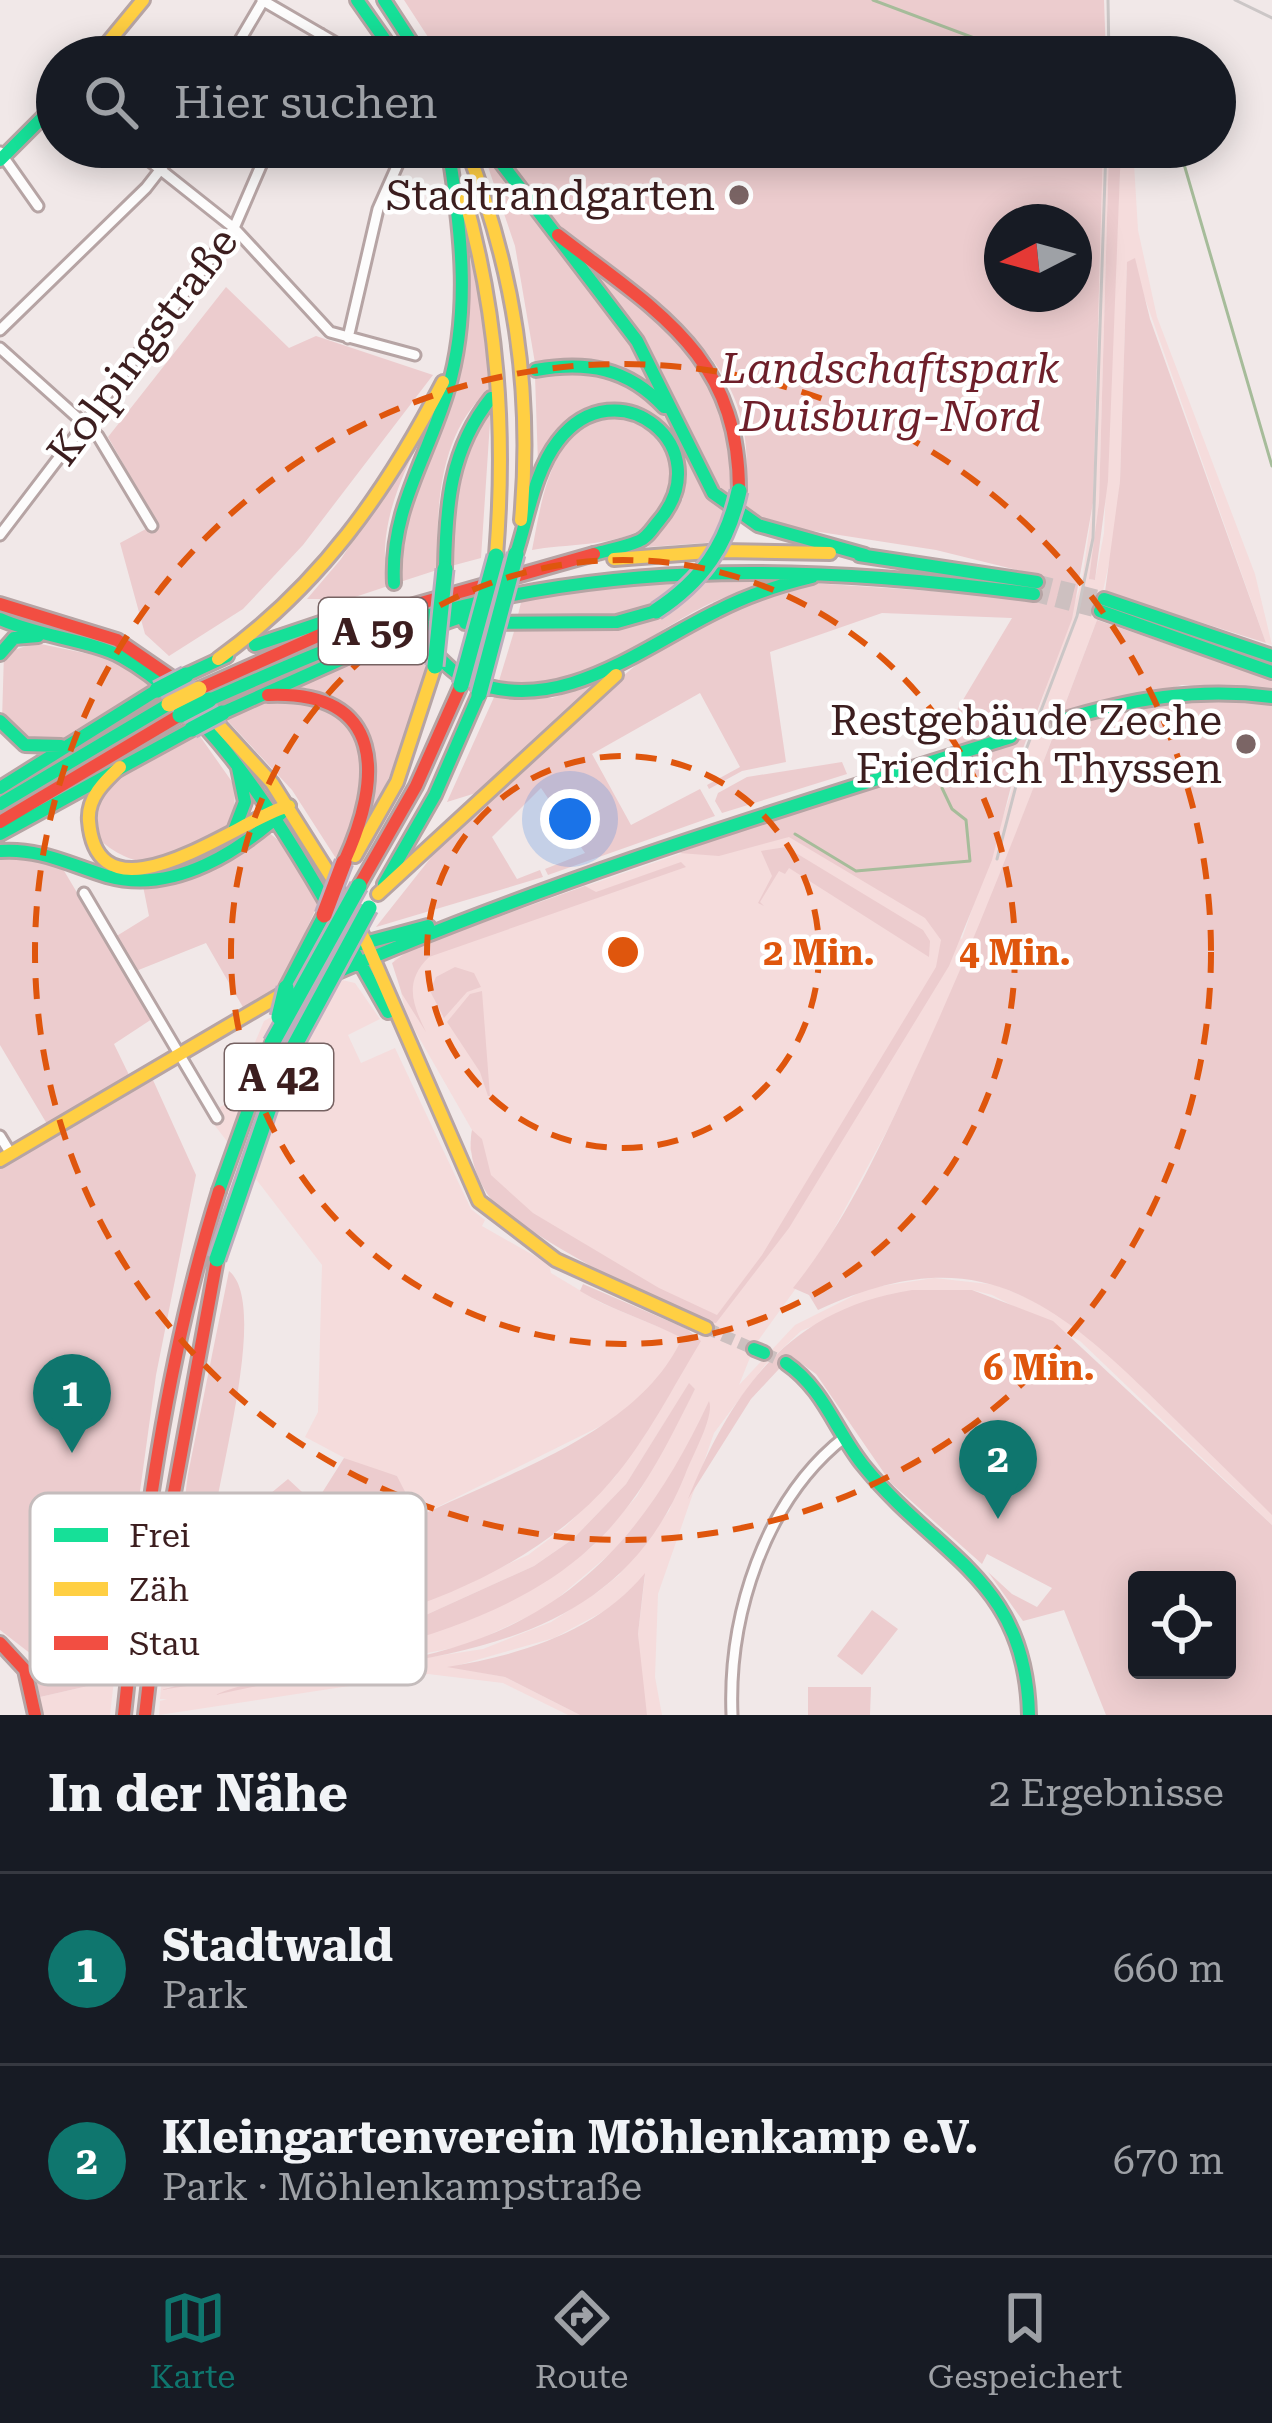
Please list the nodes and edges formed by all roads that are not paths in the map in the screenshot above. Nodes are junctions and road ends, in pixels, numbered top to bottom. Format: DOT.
graph roads {
  1 [pos="143,0"];
  2 [pos="263,0"];
  3 [pos="357,0"];
  4 [pos="384,0"];
  5 [pos="321,34"];
  6 [pos="113,36"];
  7 [pos="242,36"];
  8 [pos="324,36"];
  9 [pos="382,36"];
  10 [pos="407,36"];
  11 [pos="36,123"];
  12 [pos="1,156"];
  13 [pos="157,168"];
  14 [pos="165,168"];
  15 [pos="260,168"];
  16 [pos="396,168"];
  17 [pos="449,168"];
  18 [pos="452,168"];
  19 [pos="473,168"];
  20 [pos="502,168"];
  21 [pos="162,172"];
  22 [pos="524,202"];
  23 [pos="38,206"];
  24 [pos="234,228"];
  25 [pos="0,330"];
  26 [pos="461,334"];
  27 [pos="348,338"];
  28 [pos="0,348"];
  29 [pos="415,355"];
  30 [pos="536,370"];
  31 [pos="491,398"];
  32 [pos="84,425"];
  33 [pos="680,429"];
  34 [pos="152,526"];
  35 [pos="0,535"];
  36 [pos="516,554"];
  37 [pos="864,564"];
  38 [pos="543,578"];
  39 [pos="394,583"];
  40 [pos="1036,588"];
  41 [pos="424,599"];
  42 [pos="0,604"];
  43 [pos="0,619"];
  44 [pos="427,633"];
  45 [pos="38,636"];
  46 [pos="640,653"];
  47 [pos="0,654"];
  48 [pos="1272,656"];
  49 [pos="218,659"];
  50 [pos="1272,672"];
  51 [pos="204,694"];
  52 [pos="254,697"];
  53 [pos="1272,697"];
  54 [pos="174,710"];
  55 [pos="0,721"];
  56 [pos="1059,721"];
  57 [pos="1011,737"];
  58 [pos="70,744"];
  59 [pos="120,767"];
  60 [pos="238,768"];
  61 [pos="0,788"];
  62 [pos="0,804"];
  63 [pos="279,810"];
  64 [pos="0,822"];
  65 [pos="234,830"];
  66 [pos="0,834"];
  67 [pos="0,851"];
  68 [pos="346,866"];
  69 [pos="84,893"];
  70 [pos="374,901"];
  71 [pos="362,951"];
  72 [pos="272,1043"];
  73 [pos="183,1056"];
  74 [pos="217,1118"];
  75 [pos="0,1136"];
  76 [pos="6,1157"];
  77 [pos="706,1328"];
  78 [pos="786,1363"];
  79 [pos="845,1437"];
  80 [pos="153,1493"];
  81 [pos="175,1493"];
  82 [pos="0,1643"];
  83 [pos="127,1685"];
  84 [pos="149,1685"];
  85 [pos="35,1715"];
  86 [pos="124,1715"];
  87 [pos="146,1715"];
  88 [pos="731,1715"];
  89 [pos="1029,1715"];
  1 -- 6 [label="main road"];
  2 -- 5 [label="street"];
  2 -- 7 [label="street"];
  3 -- 9 [label="main road"];
  4 -- 10 [label="main road"];
  5 -- 8 [label="street"];
  11 -- 12 [label="main road"];
  12 -- 23 [label="street"];
  13 -- 21 [label="street"];
  14 -- 21 [label="street"];
  15 -- 24 [label="street, Kolpingstraße"];
  16 -- 27 [label="street"];
  17 -- 26 [label="main road"];
  18 -- 72 [label="main road, A 42, bridge"];
  19 -- 36 [label="main road, A 42"];
  20 -- 22 [label="main road"];
  21 -- 24 [label="street"];
  21 -- 25 [label="street"];
  22 -- 33 [label="main road"];
  22 -- 44 [label="main road, bridge"];
  24 -- 27 [label="street"];
  24 -- 32 [label="street, Kolpingstraße"];
  26 -- 39 [label="main road"];
  26 -- 49 [label="main road"];
  27 -- 29 [label="street"];
  28 -- 32 [label="street"];
  30 -- 33 [label="main road"];
  31 -- 68 [label="main road, bridge"];
  32 -- 34 [label="street"];
  32 -- 35 [label="street, Kolpingstraße"];
  33 -- 37 [label="main road"];
  36 -- 38 [label="main road"];
  36 -- 70 [label="main road, A 42, bridge"];
  37 -- 38 [label="main road, A 59"];
  37 -- 40 [label="main road, A 59"];
  37 -- 46 [label="main road"];
  38 -- 41 [label="main road, A 59"];
  38 -- 44 [label="main road"];
  38 -- 51 [label="main road, A 59"];
  41 -- 49 [label="main road"];
  41 -- 51 [label="main road, A 59"];
  42 -- 63 [label="main road"];
  43 -- 45 [label="main road"];
  44 -- 46 [label="main road"];
  44 -- 52 [label="main road"];
  45 -- 47 [label="main road"];
  45 -- 60 [label="main road"];
  46 -- 70 [label="main road"];
  48 -- 50 [label="main road"];
  49 -- 58 [label="main road, bridge"];
  51 -- 54 [label="main road, A 59, bridge"];
  52 -- 59 [label="main road, bridge"];
  52 -- 68 [label="main road"];
  53 -- 56 [label="main road"];
  54 -- 62 [label="main road, A 59"];
  54 -- 64 [label="main road, A 59"];
  55 -- 58 [label="main road"];
  57 -- 71 [label="main road"];
  58 -- 61 [label="main road"];
  59 -- 65 [label="main road"];
  59 -- 66 [label="main road"];
  60 -- 63 [label="main road"];
  60 -- 65 [label="main road"];
  63 -- 65 [label="main road"];
  63 -- 67 [label="main road"];
  63 -- 71 [label="main road"];
  68 -- 72 [label="main road, bridge"];
  69 -- 73 [label="street"];
  70 -- 81 [label="main road, A 42, bridge"];
  71 -- 73 [label="main road"];
  71 -- 77 [label="main road"];
  72 -- 80 [label="main road, A 42"];
  73 -- 74 [label="street"];
  73 -- 76 [label="main road"];
  75 -- 76 [label="street"];
  78 -- 79 [label="main road"];
  79 -- 88 [label="street"];
  79 -- 89 [label="main road"];
  82 -- 85 [label="main road"];
  83 -- 86 [label="main road, A 42"];
  84 -- 87 [label="main road, A 42, bridge"];
}
